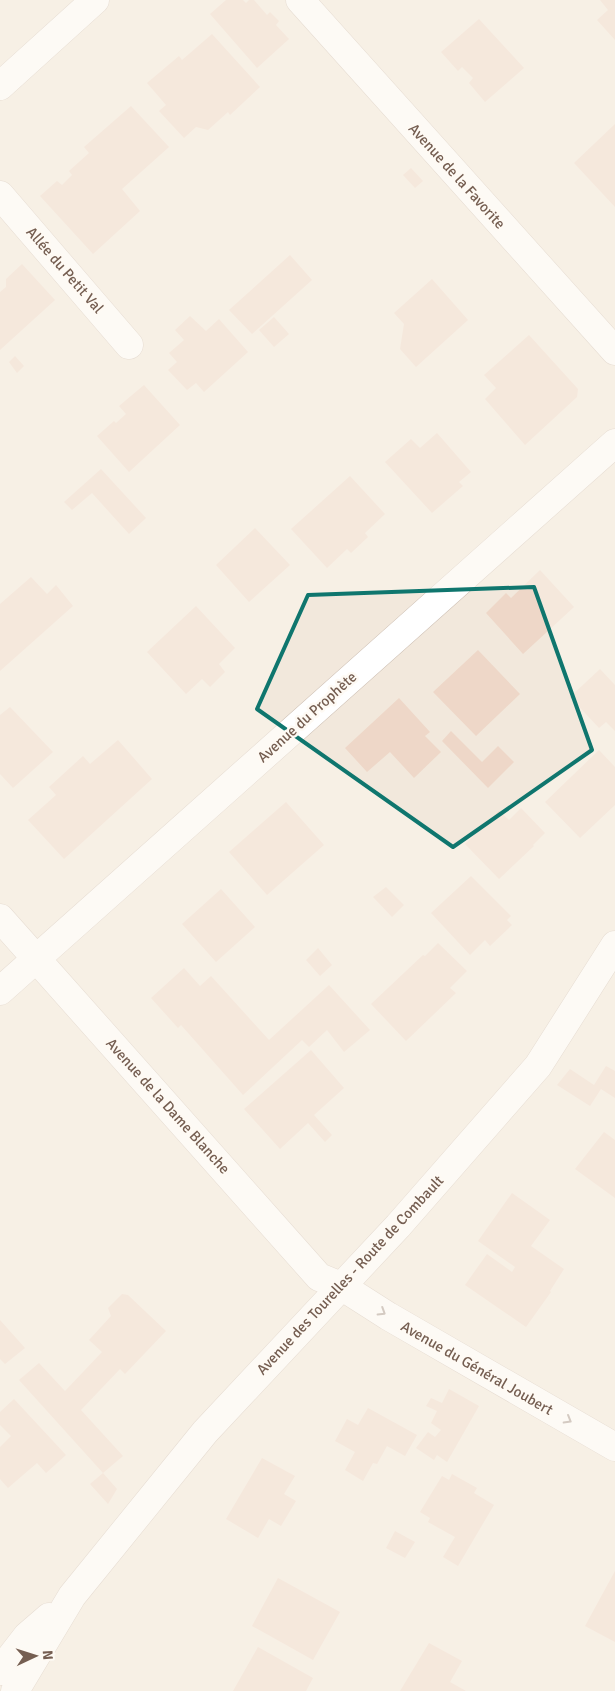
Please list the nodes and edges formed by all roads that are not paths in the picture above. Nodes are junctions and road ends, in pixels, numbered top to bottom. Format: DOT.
graph roads {
  1 [pos="95,0"];
  2 [pos="300,0"];
  3 [pos="0,86"];
  4 [pos="0,195"];
  5 [pos="129,345"];
  6 [pos="615,351"];
  7 [pos="615,443"];
  8 [pos="0,918"];
  9 [pos="615,946"];
  10 [pos="37,958"];
  11 [pos="0,991"];
  12 [pos="341,1286"];
  13 [pos="615,1447"];
  14 [pos="72,1596"];
  15 [pos="0,1671"];
  16 [pos="16,1691"];
  1 -- 3 [label="street"];
  2 -- 6 [label="street, Avenue de la Favorite"];
  4 -- 5 [label="street, Allée du Petit Val"];
  7 -- 10 [label="street, Avenue du Prophète"];
  8 -- 10 [label="street, Avenue de la Dame Blanche"];
  9 -- 12 [label="street, Avenue des Tourelles - Route de Combault"];
  10 -- 11 [label="street, Avenue du Prophète"];
  10 -- 12 [label="street, Avenue de la Dame Blanche"];
  12 -- 13 [label="street, Avenue du Général Joubert, one-way"];
  12 -- 14 [label="street, Avenue des Tourelles - Route de Combault"];
  14 -- 15 [label="street"];
  14 -- 16 [label="street"];
}
